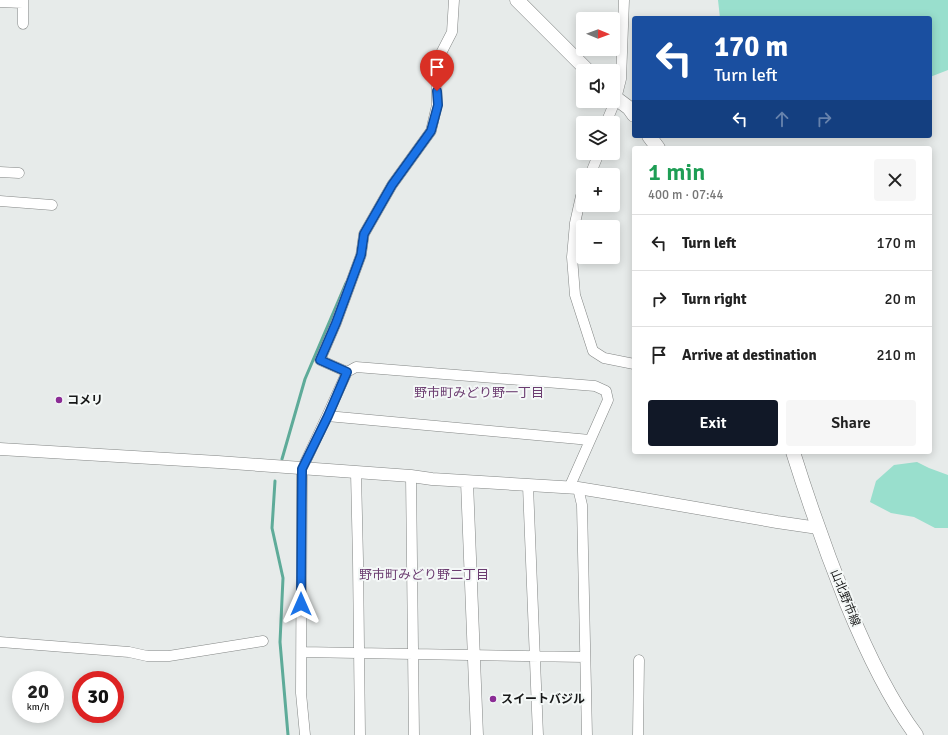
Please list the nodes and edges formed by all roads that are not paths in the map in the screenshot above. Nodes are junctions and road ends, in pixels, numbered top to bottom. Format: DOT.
graph roads {
  1 [pos="454,0"];
  2 [pos="517,0"];
  3 [pos="624,0"];
  4 [pos="0,2"];
  5 [pos="23,2"];
  6 [pos="22,24"];
  7 [pos="581,64"];
  8 [pos="620,82"];
  9 [pos="620,102"];
  10 [pos="632,112"];
  11 [pos="0,172"];
  12 [pos="19,173"];
  13 [pos="0,201"];
  14 [pos="52,205"];
  15 [pos="577,212"];
  16 [pos="632,364"];
  17 [pos="347,372"];
  18 [pos="328,416"];
  19 [pos="590,440"];
  20 [pos="0,449"];
  21 [pos="794,454"];
  22 [pos="302,469"];
  23 [pos="356,473"];
  24 [pos="411,476"];
  25 [pos="467,482"];
  26 [pos="528,486"];
  27 [pos="574,488"];
  28 [pos="818,528"];
  29 [pos="263,641"];
  30 [pos="0,642"];
  31 [pos="302,652"];
  32 [pos="358,653"];
  33 [pos="412,654"];
  34 [pos="473,655"];
  35 [pos="534,655"];
  36 [pos="585,656"];
  37 [pos="639,660"];
  38 [pos="305,735"];
  39 [pos="360,735"];
  40 [pos="414,735"];
  41 [pos="477,735"];
  42 [pos="538,735"];
  43 [pos="587,735"];
  44 [pos="638,735"];
  45 [pos="916,735"];
  1 -- 17 [label="street"];
  2 -- 7 [label="main road"];
  3 -- 8 [label="street"];
  4 -- 5 [label="street"];
  5 -- 6 [label="street"];
  9 -- 10 [label="main road"];
  11 -- 12 [label="street"];
  13 -- 14 [label="street"];
  15 -- 16 [label="street"];
  17 -- 18 [label="street"];
  17 -- 19 [label="street"];
  18 -- 19 [label="street"];
  18 -- 22 [label="street"];
  19 -- 27 [label="street"];
  20 -- 22 [label="street"];
  21 -- 28 [label="main road, 山北野市線"];
  22 -- 23 [label="street"];
  22 -- 31 [label="street"];
  23 -- 24 [label="street"];
  23 -- 32 [label="street"];
  24 -- 25 [label="street"];
  24 -- 33 [label="street"];
  25 -- 26 [label="street"];
  25 -- 34 [label="street"];
  26 -- 27 [label="street"];
  26 -- 35 [label="street"];
  27 -- 28 [label="street"];
  27 -- 36 [label="street"];
  28 -- 45 [label="main road, 山北野市線"];
  29 -- 30 [label="street"];
  31 -- 32 [label="street"];
  31 -- 38 [label="street"];
  32 -- 33 [label="street"];
  32 -- 39 [label="street"];
  33 -- 34 [label="street"];
  33 -- 40 [label="street"];
  34 -- 35 [label="street"];
  34 -- 41 [label="street"];
  35 -- 36 [label="street"];
  35 -- 42 [label="street"];
  36 -- 43 [label="street"];
  37 -- 44 [label="street"];
}
